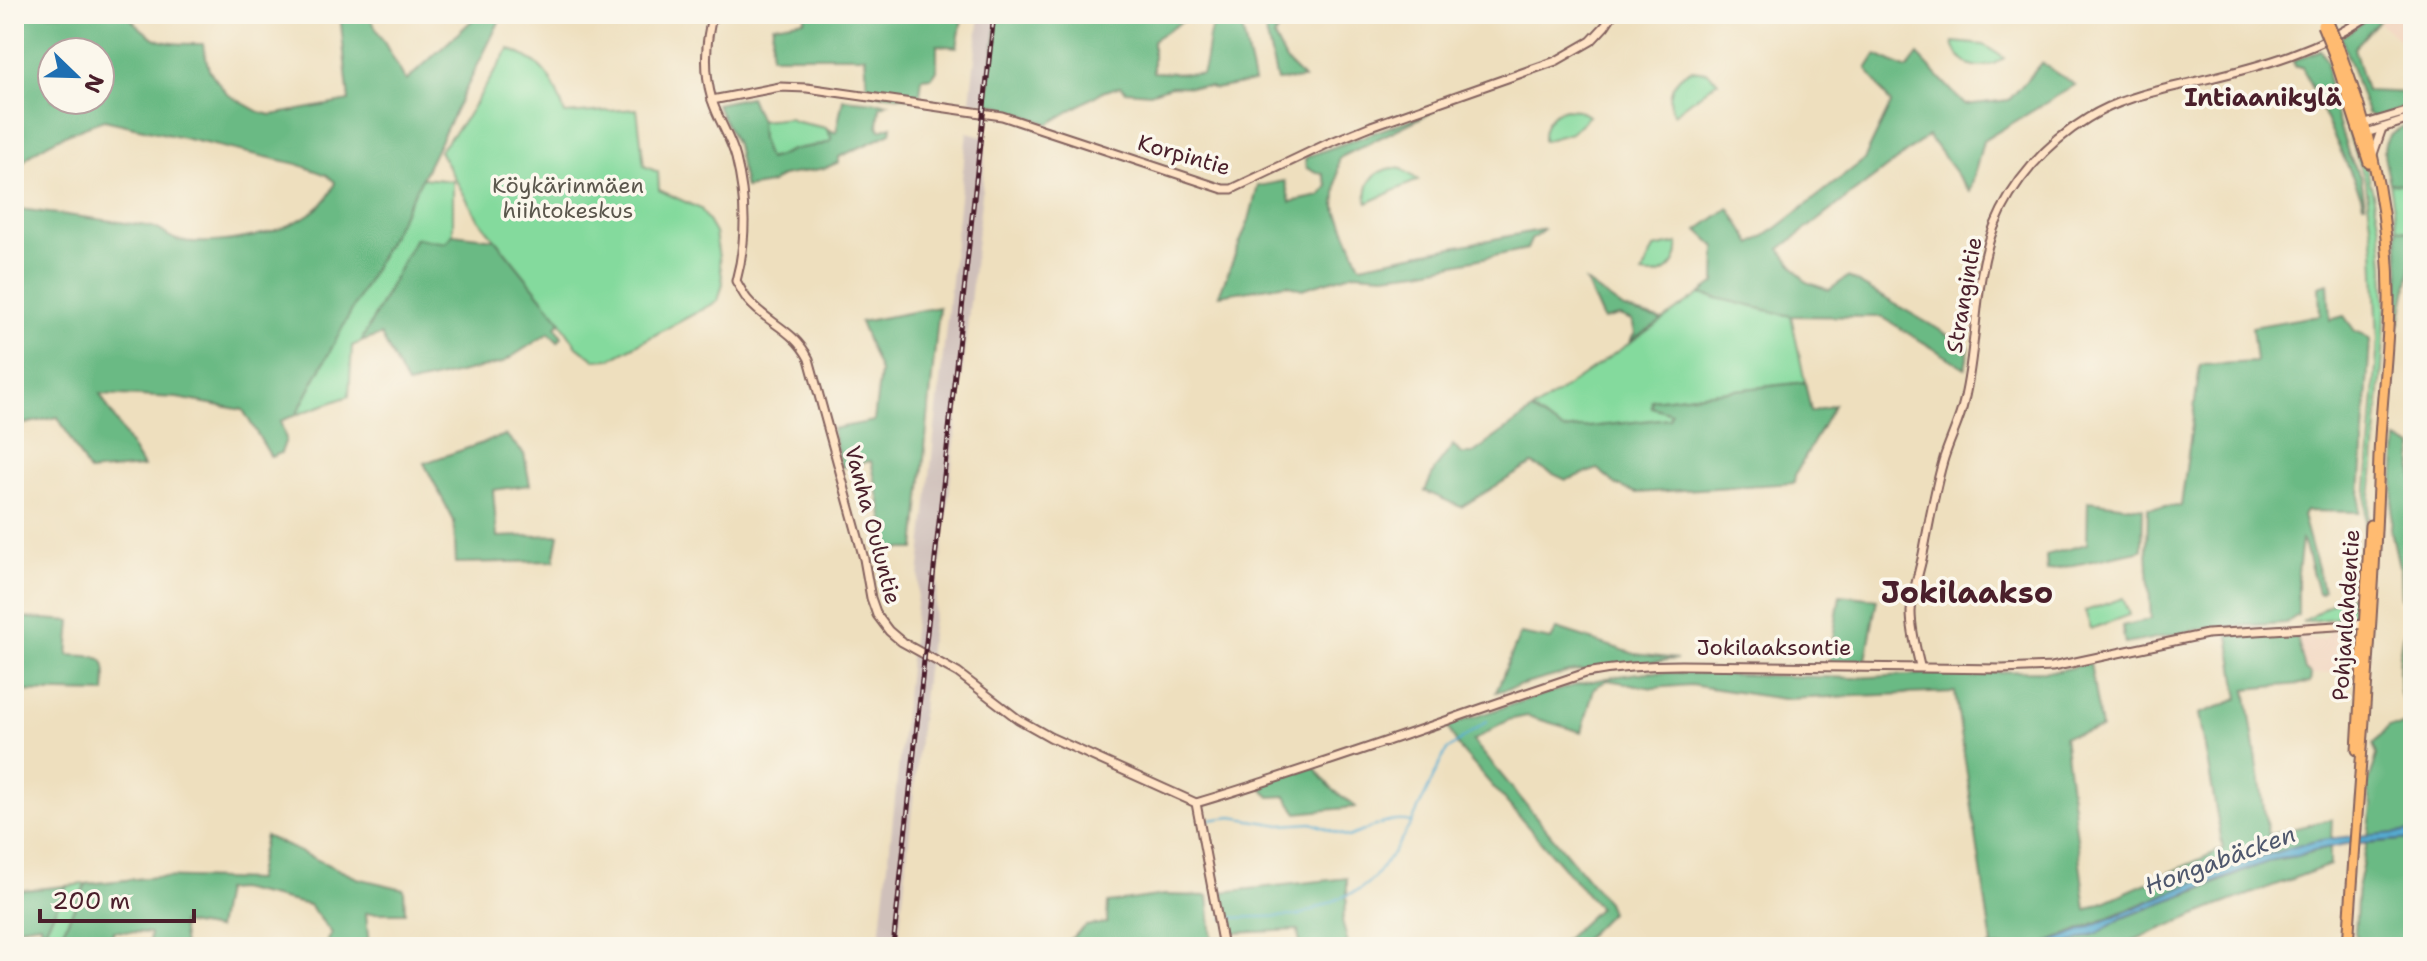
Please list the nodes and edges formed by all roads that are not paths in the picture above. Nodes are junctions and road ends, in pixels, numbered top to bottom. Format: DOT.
graph roads {
  1 [pos="713,14"];
  2 [pos="1613,14"];
  3 [pos="2371,14"];
  4 [pos="2323,19"];
  5 [pos="712,100"];
  6 [pos="2413,110"];
  7 [pos="2413,118"];
  8 [pos="2382,128"];
  9 [pos="2363,129"];
  10 [pos="2373,154"];
  11 [pos="2383,219"];
  12 [pos="2366,624"];
  13 [pos="1920,666"];
  14 [pos="1196,803"];
  15 [pos="1223,947"];
  16 [pos="2348,947"];
  1 -- 5 [label="street, Vanha Ouluntie"];
  2 -- 5 [label="street, Korpintie"];
  3 -- 13 [label="street, Strangintie"];
  4 -- 9 [label="highway, bridge"];
  5 -- 14 [label="street, Vanha Ouluntie"];
  6 -- 9 [label="street"];
  7 -- 8 [label="street"];
  8 -- 9 [label="street"];
  8 -- 10 [label="street"];
  9 -- 10 [label="highway, Pohjanlahdentie"];
  9 -- 11 [label="highway, Pohjanlahdentie"];
  10 -- 11 [label="highway, Pohjanlahdentie"];
  11 -- 12 [label="highway, Pohjanlahdentie"];
  12 -- 13 [label="street, Jokilaaksontie"];
  12 -- 16 [label="highway, Pohjanlahdentie"];
  13 -- 14 [label="street, Jokilaaksontie"];
  14 -- 15 [label="street"];
}
